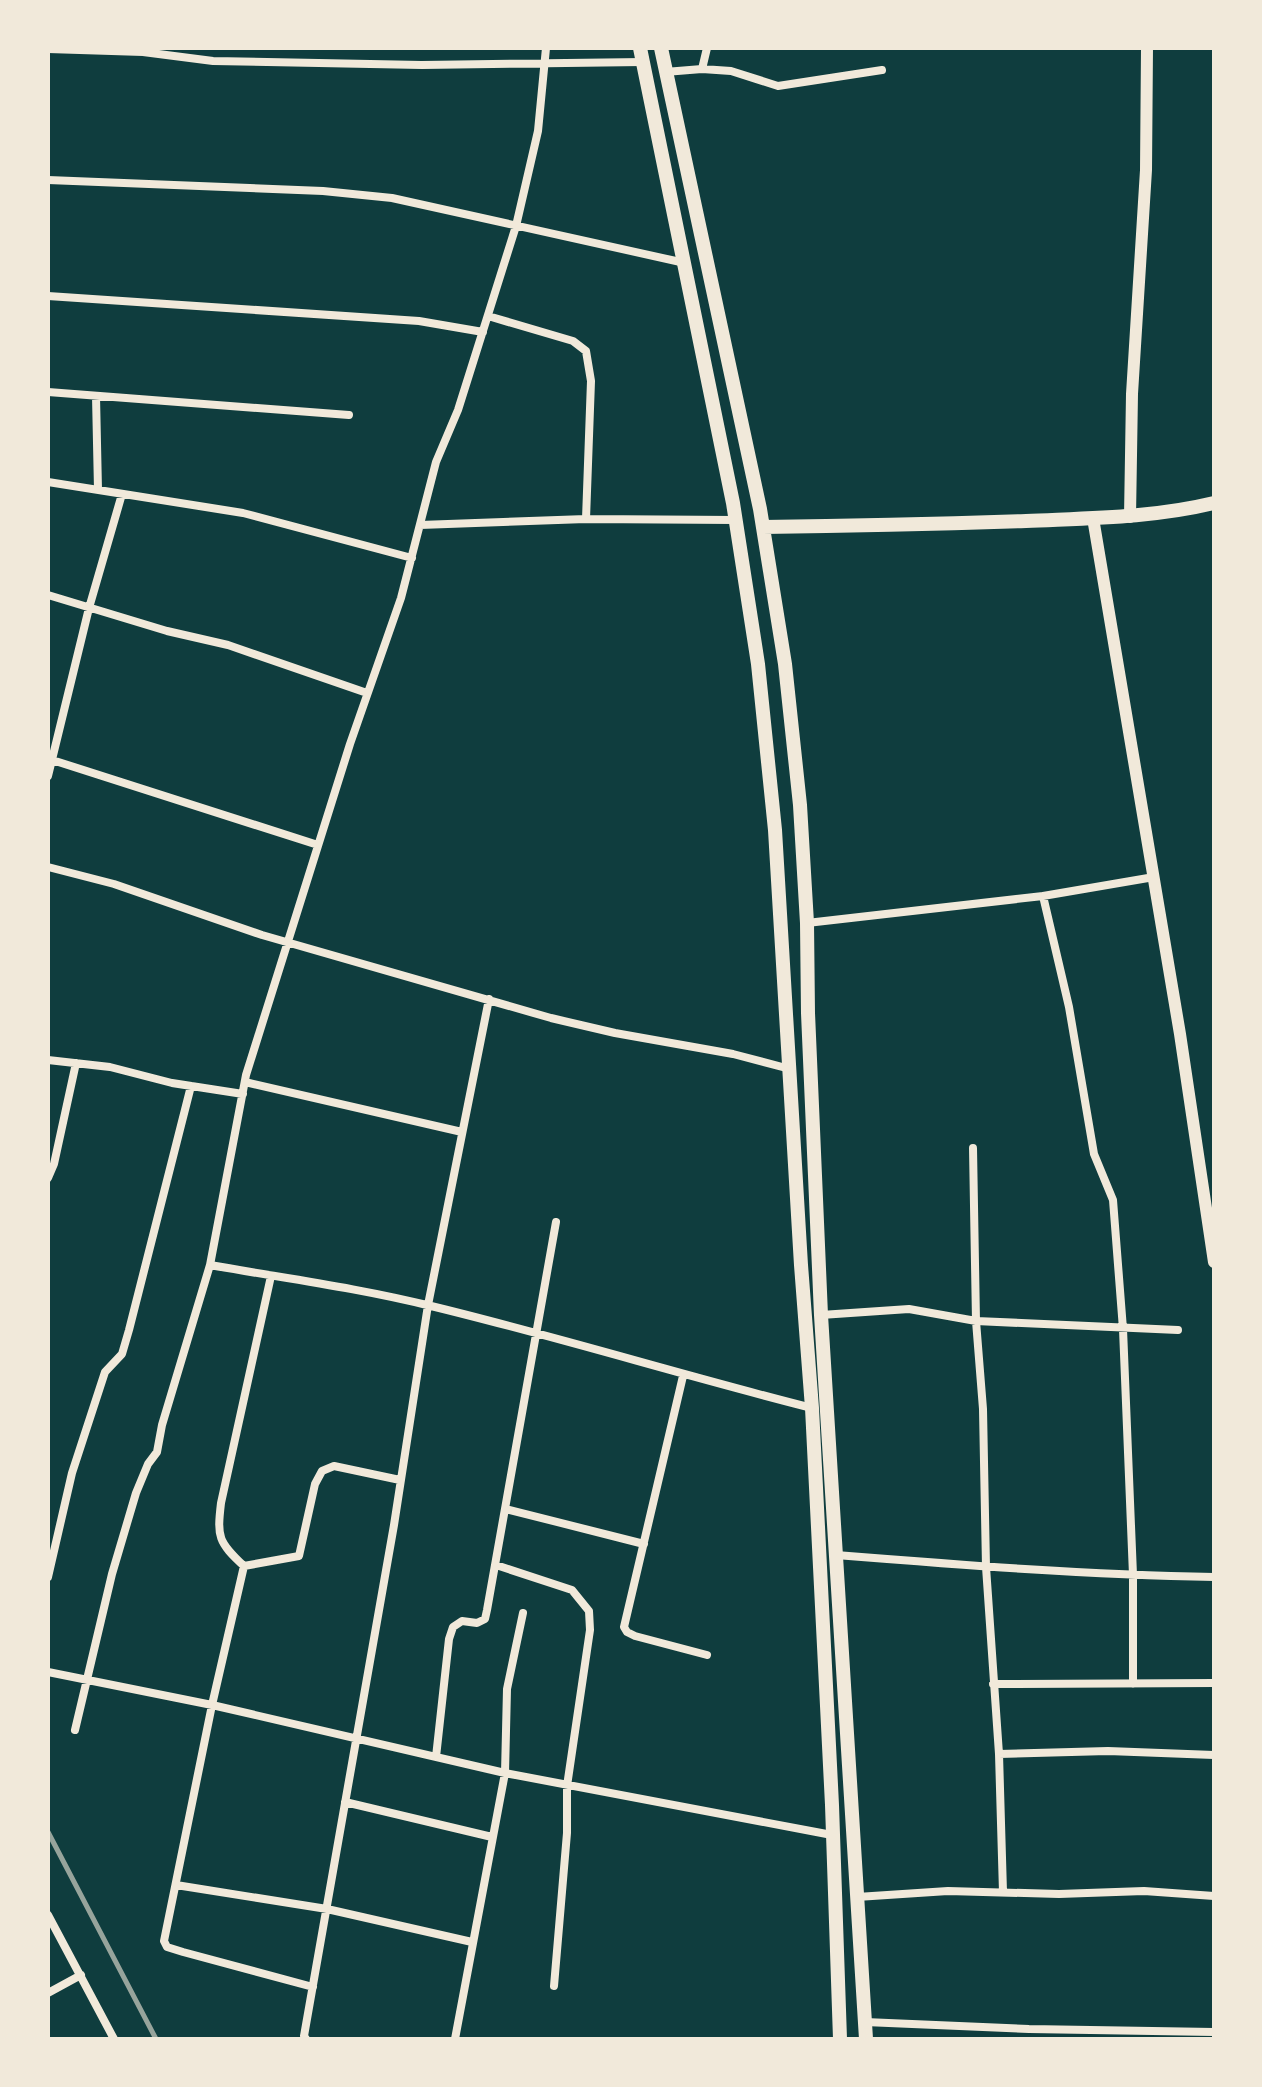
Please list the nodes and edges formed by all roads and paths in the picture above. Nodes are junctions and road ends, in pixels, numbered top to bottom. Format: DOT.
graph roads {
  1 [pos="546,48"];
  2 [pos="661,48"];
  3 [pos="707,48"];
  4 [pos="1147,48"];
  5 [pos="48,49"];
  6 [pos="641,55"];
  7 [pos="547,62"];
  8 [pos="702,69"];
  9 [pos="882,70"];
  10 [pos="665,72"];
  11 [pos="48,180"];
  12 [pos="516,226"];
  13 [pos="685,263"];
  14 [pos="48,296"];
  15 [pos="488,316"];
  16 [pos="483,332"];
  17 [pos="48,392"];
  18 [pos="96,396"];
  19 [pos="349,415"];
  20 [pos="48,482"];
  21 [pos="98,490"];
  22 [pos="122,494"];
  23 [pos="1214,503"];
  24 [pos="1130,517"];
  25 [pos="1093,518"];
  26 [pos="586,519"];
  27 [pos="735,520"];
  28 [pos="420,525"];
  29 [pos="763,527"];
  30 [pos="412,558"];
  31 [pos="48,595"];
  32 [pos="89,608"];
  33 [pos="367,693"];
  34 [pos="50,759"];
  35 [pos="48,776"];
  36 [pos="318,845"];
  37 [pos="48,867"];
  38 [pos="1154,877"];
  39 [pos="1043,896"];
  40 [pos="807,923"];
  41 [pos="287,942"];
  42 [pos="489,999"];
  43 [pos="48,1060"];
  44 [pos="76,1063"];
  45 [pos="790,1069"];
  46 [pos="245,1082"];
  47 [pos="191,1086"];
  48 [pos="243,1094"];
  49 [pos="462,1132"];
  50 [pos="973,1148"];
  51 [pos="48,1178"];
  52 [pos="556,1222"];
  53 [pos="1214,1262"];
  54 [pos="210,1265"];
  55 [pos="271,1276"];
  56 [pos="428,1305"];
  57 [pos="821,1315"];
  58 [pos="976,1321"];
  59 [pos="1123,1329"];
  60 [pos="1178,1330"];
  61 [pos="538,1333"];
  62 [pos="683,1376"];
  63 [pos="812,1408"];
  64 [pos="400,1480"];
  65 [pos="506,1509"];
  66 [pos="644,1544"];
  67 [pos="835,1555"];
  68 [pos="496,1565"];
  69 [pos="244,1566"];
  70 [pos="986,1567"];
  71 [pos="1133,1575"];
  72 [pos="48,1577"];
  73 [pos="1214,1577"];
  74 [pos="523,1613"];
  75 [pos="707,1655"];
  76 [pos="48,1672"];
  77 [pos="86,1679"];
  78 [pos="1214,1683"];
  79 [pos="993,1684"];
  80 [pos="1133,1684"];
  81 [pos="212,1705"];
  82 [pos="75,1730"];
  83 [pos="357,1737"];
  84 [pos="999,1754"];
  85 [pos="1214,1755"];
  86 [pos="436,1757"];
  87 [pos="505,1773"];
  88 [pos="567,1786"];
  89 [pos="345,1802"];
  90 [pos="832,1835"];
  91 [pos="492,1837"];
  92 [pos="176,1885"];
  93 [pos="1003,1892"];
  94 [pos="1214,1896"];
  95 [pos="857,1897"];
  96 [pos="327,1909"];
  97 [pos="48,1915"];
  98 [pos="472,1942"];
  99 [pos="81,1975"];
  100 [pos="554,1986"];
  101 [pos="313,1987"];
  102 [pos="48,1993"];
  103 [pos="865,2022"];
  104 [pos="1214,2032"];
  105 [pos="114,2039"];
  106 [pos="306,2039"];
  107 [pos="455,2039"];
  108 [pos="840,2039"];
  109 [pos="866,2039"];
  1 -- 7 [label="street"];
  2 -- 10 [label="main road"];
  3 -- 8 [label="street"];
  4 -- 24 [label="street"];
  5 -- 7 [label="street"];
  6 -- 7 [label="street"];
  6 -- 13 [label="main road"];
  7 -- 12 [label="street"];
  8 -- 9 [label="street"];
  8 -- 10 [label="street"];
  10 -- 29 [label="main road"];
  11 -- 12 [label="street"];
  12 -- 13 [label="street"];
  12 -- 15 [label="street"];
  13 -- 27 [label="main road"];
  14 -- 16 [label="street"];
  15 -- 16 [label="street"];
  15 -- 26 [label="street"];
  16 -- 28 [label="street"];
  17 -- 18 [label="street"];
  18 -- 19 [label="street"];
  18 -- 21 [label="street"];
  20 -- 21 [label="street"];
  21 -- 22 [label="street"];
  22 -- 30 [label="street"];
  22 -- 32 [label="street"];
  23 -- 24 [label="main road"];
  24 -- 25 [label="main road"];
  25 -- 29 [label="main road"];
  25 -- 38 [label="street"];
  26 -- 27 [label="street"];
  26 -- 28 [label="street"];
  27 -- 45 [label="main road"];
  28 -- 30 [label="street"];
  29 -- 40 [label="main road"];
  30 -- 33 [label="street"];
  31 -- 32 [label="street"];
  32 -- 33 [label="street"];
  32 -- 34 [label="street"];
  33 -- 36 [label="street"];
  34 -- 35 [label="street"];
  34 -- 36 [label="street"];
  36 -- 41 [label="street"];
  37 -- 41 [label="street"];
  38 -- 39 [label="street"];
  38 -- 53 [label="street"];
  39 -- 40 [label="street"];
  39 -- 59 [label="street"];
  40 -- 57 [label="main road"];
  41 -- 42 [label="street"];
  41 -- 46 [label="street"];
  42 -- 45 [label="street"];
  42 -- 49 [label="street"];
  43 -- 44 [label="street"];
  44 -- 47 [label="street"];
  44 -- 51 [label="street"];
  45 -- 63 [label="main road"];
  46 -- 48 [label="street"];
  46 -- 49 [label="street"];
  47 -- 48 [label="street"];
  47 -- 72 [label="street"];
  48 -- 54 [label="street"];
  49 -- 56 [label="street"];
  50 -- 58 [label="street"];
  52 -- 61 [label="street"];
  54 -- 55 [label="street"];
  54 -- 77 [label="street"];
  55 -- 56 [label="street"];
  55 -- 69 [label="street"];
  56 -- 61 [label="street"];
  56 -- 64 [label="street"];
  57 -- 58 [label="street"];
  57 -- 67 [label="main road"];
  58 -- 59 [label="street"];
  58 -- 70 [label="street"];
  59 -- 60 [label="street"];
  59 -- 71 [label="street"];
  61 -- 62 [label="street"];
  61 -- 65 [label="street"];
  62 -- 63 [label="street"];
  62 -- 66 [label="street"];
  63 -- 90 [label="main road"];
  64 -- 69 [label="street"];
  64 -- 83 [label="street"];
  65 -- 66 [label="street"];
  65 -- 68 [label="street"];
  66 -- 75 [label="street"];
  67 -- 70 [label="street"];
  67 -- 95 [label="main road"];
  68 -- 86 [label="street"];
  68 -- 88 [label="street"];
  69 -- 81 [label="street"];
  70 -- 71 [label="street"];
  70 -- 79 [label="street"];
  71 -- 73 [label="street"];
  71 -- 80 [label="street"];
  74 -- 87 [label="street"];
  76 -- 77 [label="street"];
  77 -- 81 [label="street"];
  77 -- 82 [label="street"];
  78 -- 80 [label="street"];
  79 -- 80 [label="street"];
  79 -- 84 [label="street"];
  81 -- 83 [label="street"];
  81 -- 92 [label="street"];
  83 -- 86 [label="street"];
  83 -- 89 [label="street"];
  84 -- 85 [label="street"];
  84 -- 93 [label="street"];
  86 -- 87 [label="street"];
  87 -- 88 [label="street"];
  87 -- 91 [label="street"];
  88 -- 90 [label="street"];
  88 -- 100 [label="street"];
  89 -- 91 [label="street"];
  89 -- 96 [label="street"];
  90 -- 108 [label="main road"];
  91 -- 98 [label="street"];
  92 -- 96 [label="street"];
  92 -- 101 [label="street"];
  93 -- 94 [label="street"];
  93 -- 95 [label="street"];
  95 -- 103 [label="main road"];
  96 -- 98 [label="street"];
  96 -- 101 [label="street"];
  97 -- 99 [label="street"];
  98 -- 107 [label="street"];
  99 -- 102 [label="street"];
  99 -- 105 [label="street"];
  101 -- 106 [label="street"];
  103 -- 104 [label="street"];
  103 -- 109 [label="main road"];
}
